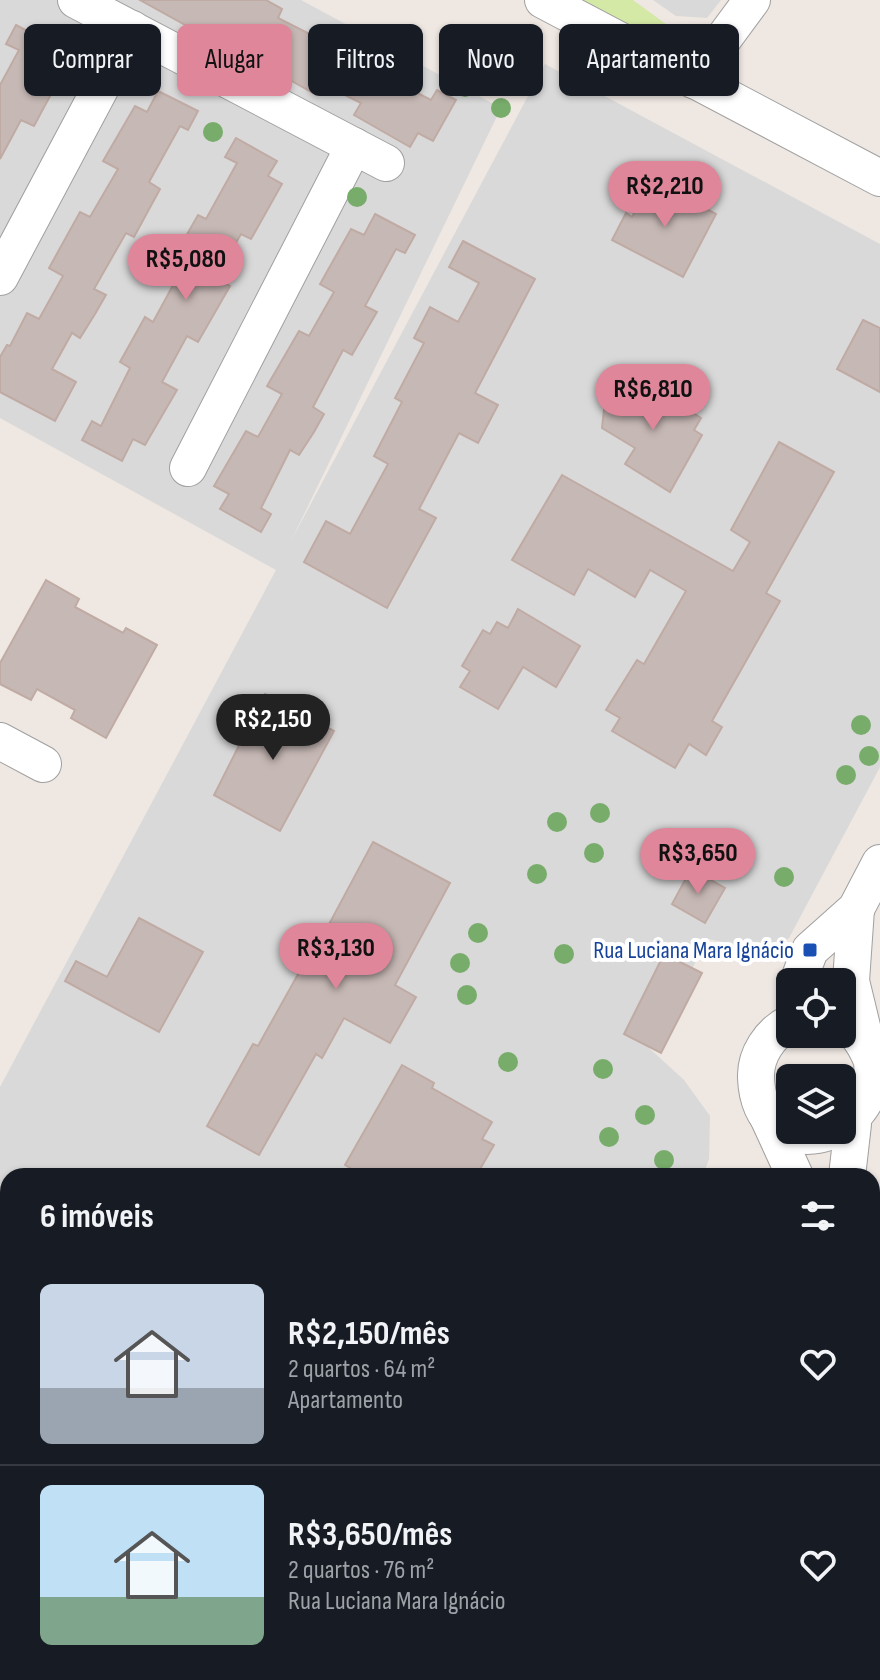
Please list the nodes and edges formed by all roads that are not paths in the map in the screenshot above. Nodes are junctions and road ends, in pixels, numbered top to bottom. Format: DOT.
graph roads {
  1 [pos="76,0"];
  2 [pos="543,0"];
  3 [pos="752,0"];
  4 [pos="122,24"];
  5 [pos="588,24"];
  6 [pos="734,24"];
  7 [pos="161,44"];
  8 [pos="96,96"];
  9 [pos="724,96"];
  10 [pos="354,146"];
  11 [pos="386,163"];
  12 [pos="880,178"];
  13 [pos="0,277"];
  14 [pos="188,468"];
  15 [pos="0,741"];
  16 [pos="43,764"];
  17 [pos="880,863"];
  18 [pos="856,909"];
  19 [pos="803,968"];
  20 [pos="776,1033"];
  21 [pos="856,1034"];
  22 [pos="867,1048"];
  23 [pos="765,1110"];
  24 [pos="856,1121"];
  25 [pos="776,1122"];
  26 [pos="851,1144"];
  27 [pos="791,1168"];
  28 [pos="848,1168"];
  1 -- 4 [label="street"];
  2 -- 5 [label="street"];
  3 -- 6 [label="street"];
  7 -- 10 [label="street"];
  8 -- 13 [label="street"];
  9 -- 12 [label="street"];
  10 -- 11 [label="street"];
  10 -- 14 [label="street"];
  15 -- 16 [label="street"];
  17 -- 18 [label="street"];
  18 -- 19 [label="street"];
  18 -- 22 [label="street"];
  20 -- 23 [label="street"];
  21 -- 22 [label="street"];
  22 -- 24 [label="street"];
  23 -- 25 [label="street"];
  23 -- 27 [label="street"];
  26 -- 28 [label="street"];
}
